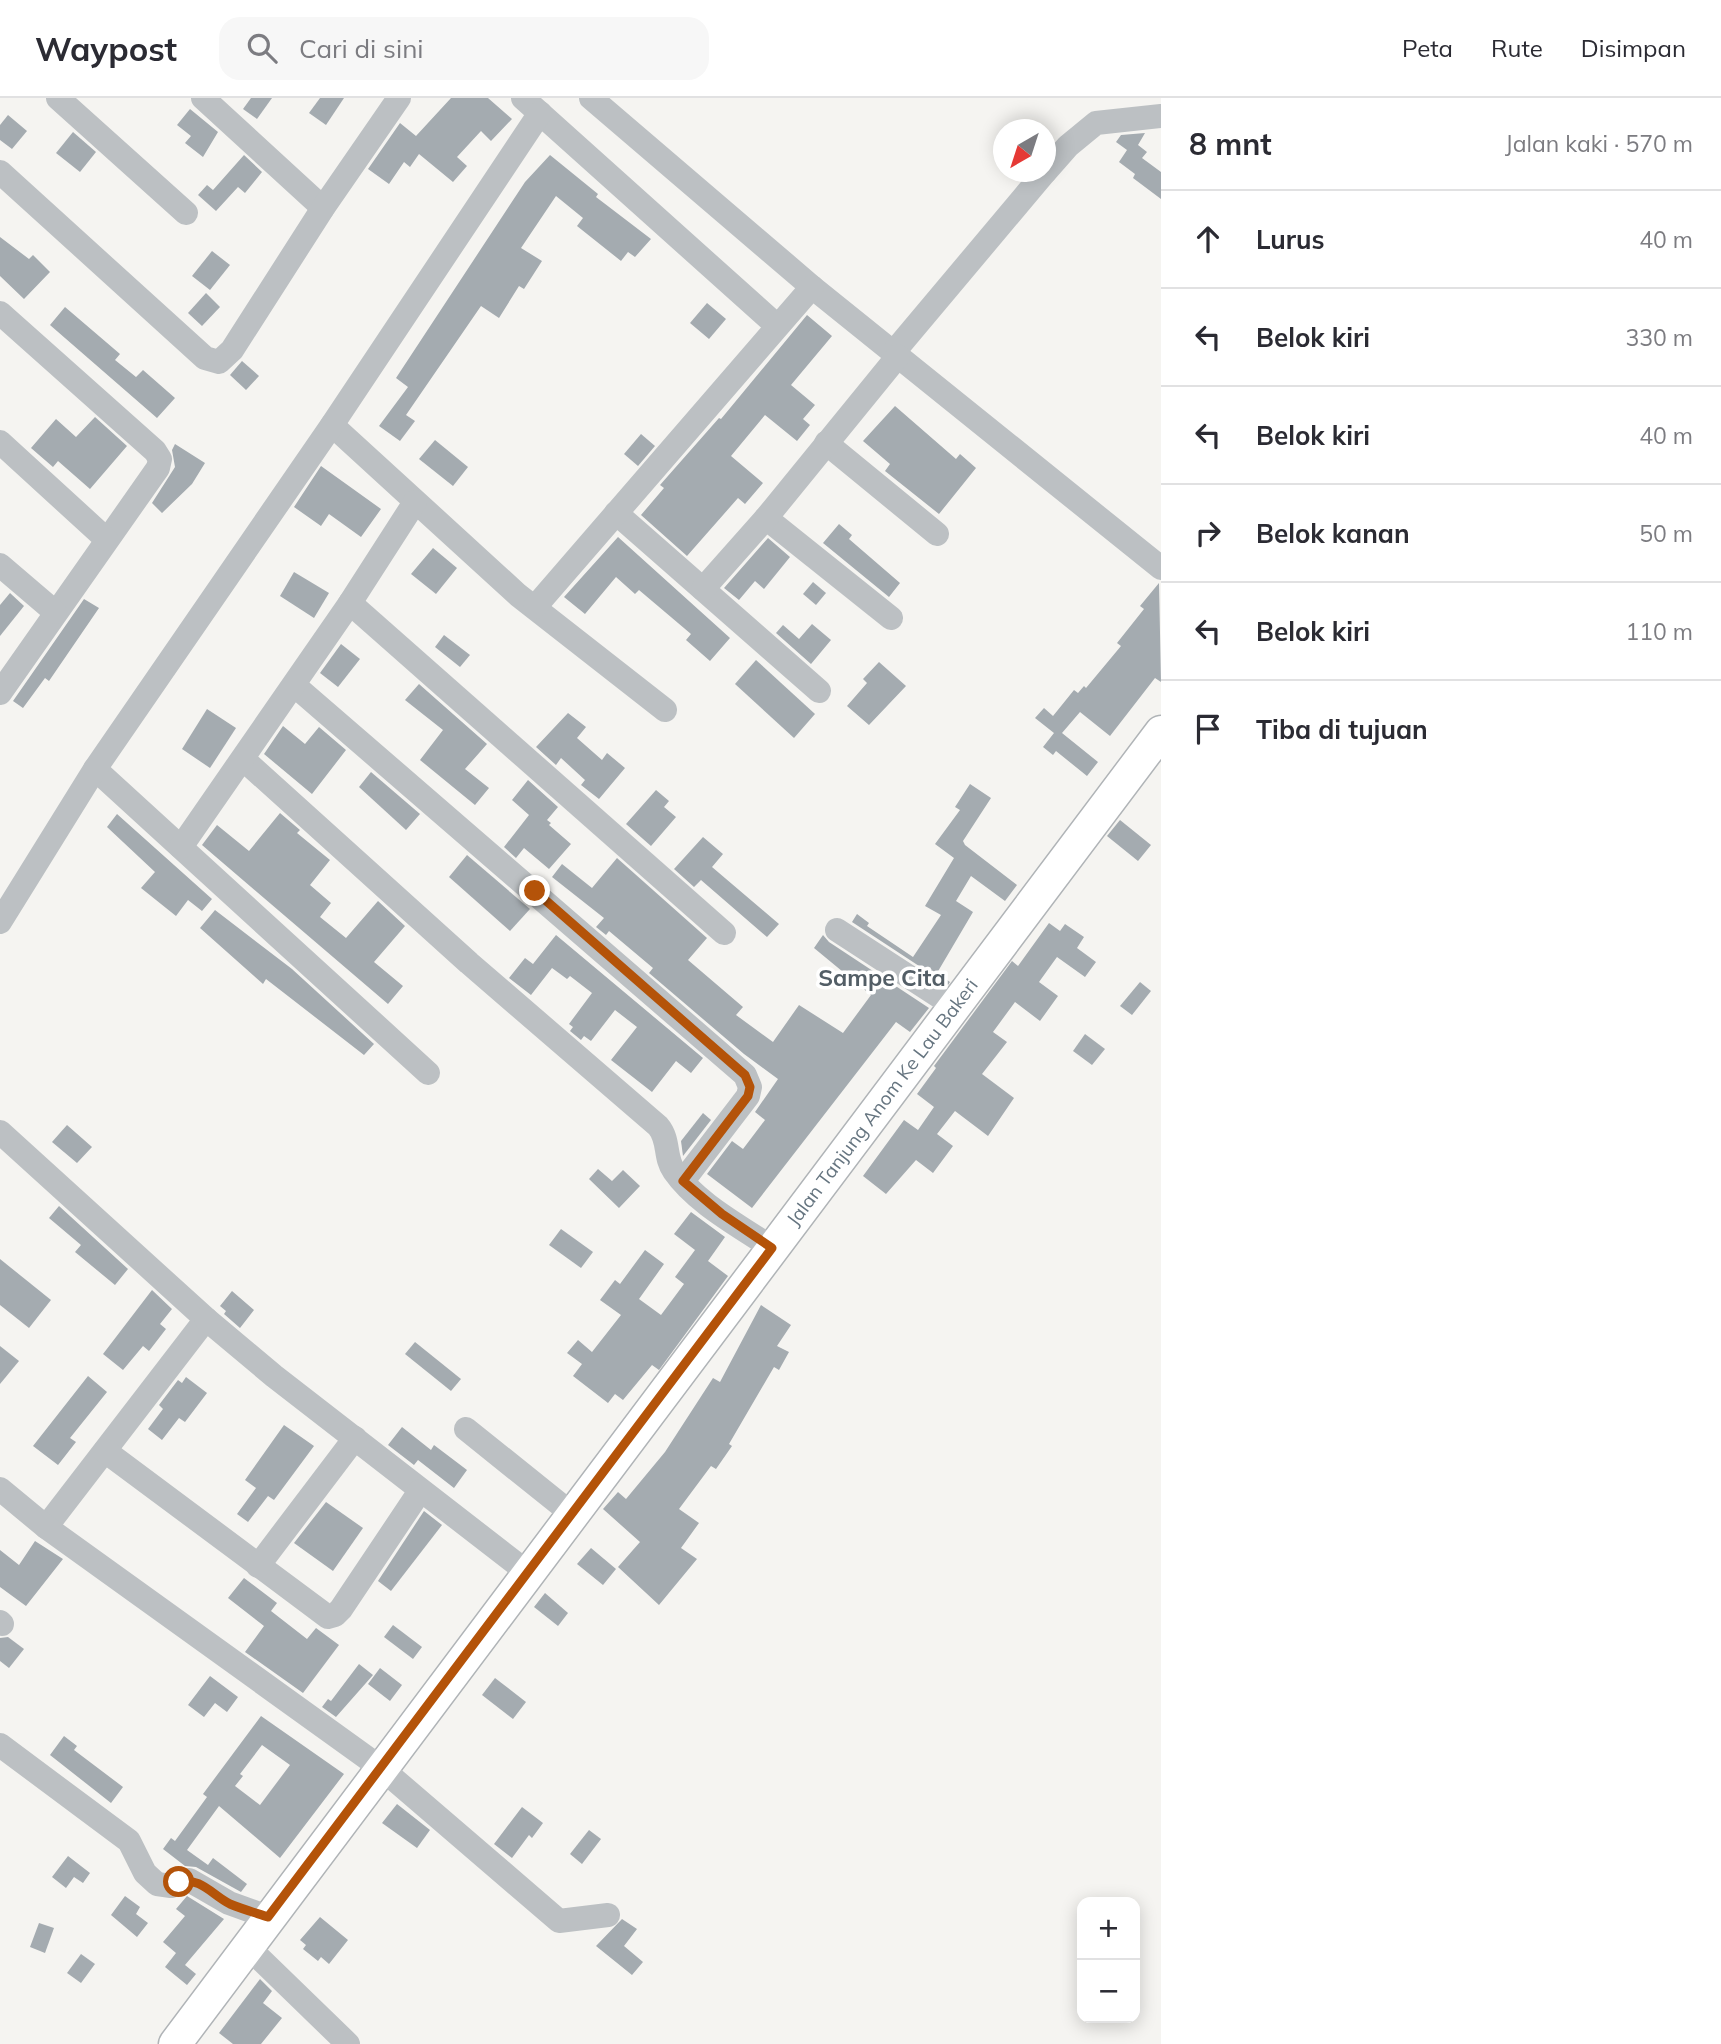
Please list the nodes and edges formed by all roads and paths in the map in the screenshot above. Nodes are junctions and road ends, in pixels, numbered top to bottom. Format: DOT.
graph roads {
  1 [pos="58,98"];
  2 [pos="203,98"];
  3 [pos="399,98"];
  4 [pos="591,98"];
  5 [pos="532,106"];
  6 [pos="1161,117"];
  7 [pos="1056,159"];
  8 [pos="0,173"];
  9 [pos="1036,182"];
  10 [pos="323,208"];
  11 [pos="186,213"];
  12 [pos="812,287"];
  13 [pos="0,313"];
  14 [pos="776,325"];
  15 [pos="895,354"];
  16 [pos="332,425"];
  17 [pos="0,442"];
  18 [pos="826,443"];
  19 [pos="415,502"];
  20 [pos="616,513"];
  21 [pos="766,518"];
  22 [pos="937,534"];
  23 [pos="106,539"];
  24 [pos="0,565"];
  25 [pos="1161,568"];
  26 [pos="703,589"];
  27 [pos="350,603"];
  28 [pos="535,607"];
  29 [pos="55,612"];
  30 [pos="891,618"];
  31 [pos="294,685"];
  32 [pos="0,691"];
  33 [pos="819,691"];
  34 [pos="665,709"];
  35 [pos="1161,732"];
  36 [pos="243,759"];
  37 [pos="95,769"];
  38 [pos="181,847"];
  39 [pos="7,896"];
  40 [pos="0,922"];
  41 [pos="837,930"];
  42 [pos="723,933"];
  43 [pos="954,1006"];
  44 [pos="428,1073"];
  45 [pos="0,1132"];
  46 [pos="683,1181"];
  47 [pos="772,1248"];
  48 [pos="206,1319"];
  49 [pos="466,1429"];
  50 [pos="355,1438"];
  51 [pos="105,1451"];
  52 [pos="0,1489"];
  53 [pos="420,1491"];
  54 [pos="572,1514"];
  55 [pos="46,1527"];
  56 [pos="523,1563"];
  57 [pos="258,1566"];
  58 [pos="0,1745"];
  59 [pos="381,1768"];
  60 [pos="608,1915"];
  61 [pos="268,1917"];
  62 [pos="247,1946"];
  63 [pos="175,2044"];
  64 [pos="348,2044"];
  1 -- 11 [label="street"];
  2 -- 10 [label="street"];
  3 -- 10 [label="street"];
  4 -- 12 [label="street"];
  5 -- 14 [label="street"];
  5 -- 16 [label="street"];
  6 -- 7 [label="street"];
  8 -- 10 [label="street"];
  9 -- 15 [label="street"];
  12 -- 14 [label="street"];
  12 -- 15 [label="street"];
  13 -- 23 [label="street"];
  14 -- 20 [label="street"];
  15 -- 18 [label="street"];
  15 -- 25 [label="street"];
  16 -- 19 [label="street"];
  16 -- 37 [label="street"];
  17 -- 23 [label="street"];
  18 -- 21 [label="street"];
  18 -- 22 [label="street"];
  19 -- 27 [label="street"];
  19 -- 28 [label="street"];
  20 -- 26 [label="street"];
  20 -- 28 [label="street"];
  21 -- 26 [label="street"];
  21 -- 30 [label="street"];
  23 -- 29 [label="street"];
  24 -- 29 [label="street"];
  26 -- 33 [label="street"];
  27 -- 31 [label="street"];
  27 -- 42 [label="street"];
  28 -- 34 [label="street"];
  29 -- 32 [label="street"];
  31 -- 36 [label="street"];
  31 -- 46 [label="street"];
  35 -- 43 [label="main road, Jalan Tanjung Anom Ke Lau Bakeri"];
  36 -- 38 [label="street"];
  36 -- 46 [label="street"];
  37 -- 38 [label="street"];
  37 -- 39 [label="street"];
  38 -- 44 [label="street"];
  39 -- 40 [label="street"];
  41 -- 43 [label="street"];
  43 -- 47 [label="main road, Jalan Tanjung Anom Ke Lau Bakeri"];
  45 -- 48 [label="street"];
  46 -- 47 [label="street"];
  47 -- 54 [label="main road, Jalan Tanjung Anom Ke Lau Bakeri"];
  48 -- 50 [label="street"];
  48 -- 51 [label="street"];
  49 -- 54 [label="street"];
  50 -- 53 [label="street"];
  50 -- 57 [label="street"];
  51 -- 55 [label="street"];
  51 -- 57 [label="street"];
  52 -- 55 [label="street"];
  53 -- 56 [label="street"];
  53 -- 57 [label="street"];
  54 -- 56 [label="main road, Jalan Tanjung Anom Ke Lau Bakeri"];
  55 -- 59 [label="street"];
  56 -- 59 [label="main road, Jalan Tanjung Anom Ke Lau Bakeri"];
  58 -- 61 [label="street"];
  59 -- 60 [label="street"];
  59 -- 61 [label="main road, Jalan Tanjung Anom Ke Lau Bakeri"];
  61 -- 62 [label="main road, Jalan Tanjung Anom Ke Lau Bakeri"];
  62 -- 63 [label="main road, Jalan Tanjung Anom Ke Lau Bakeri"];
  62 -- 64 [label="street"];
}
